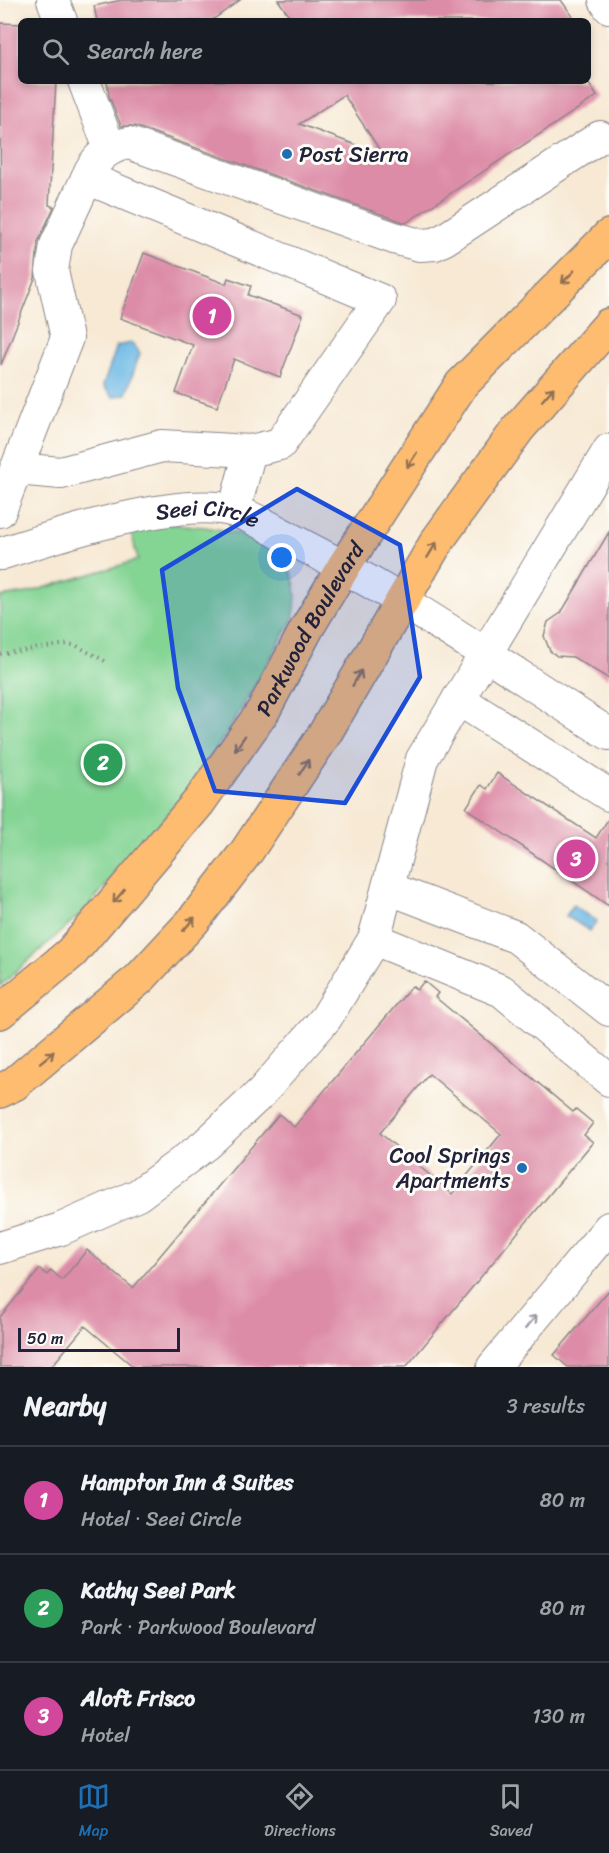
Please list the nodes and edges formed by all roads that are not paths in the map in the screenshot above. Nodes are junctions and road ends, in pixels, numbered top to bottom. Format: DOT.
graph roads {
  1 [pos="53,0"];
  2 [pos="605,0"];
  3 [pos="609,7"];
  4 [pos="60,18"];
  5 [pos="85,84"];
  6 [pos="606,139"];
  7 [pos="110,149"];
  8 [pos="87,178"];
  9 [pos="609,236"];
  10 [pos="609,325"];
  11 [pos="609,450"];
  12 [pos="250,451"];
  13 [pos="16,469"];
  14 [pos="0,511"];
  15 [pos="234,511"];
  16 [pos="2,544"];
  17 [pos="344,566"];
  18 [pos="401,600"];
  19 [pos="484,655"];
  20 [pos="458,699"];
  21 [pos="609,734"];
  22 [pos="607,789"];
  23 [pos="388,888"];
  24 [pos="374,939"];
  25 [pos="609,1010"];
  26 [pos="0,1012"];
  27 [pos="609,1080"];
  28 [pos="0,1091"];
  29 [pos="609,1228"];
  30 [pos="0,1248"];
  31 [pos="494,1367"];
  1 -- 4 [label="street"];
  2 -- 3 [label="street"];
  5 -- 7 [label="street"];
  6 -- 7 [label="street"];
  7 -- 8 [label="street"];
  8 -- 12 [label="street"];
  8 -- 13 [label="street"];
  9 -- 17 [label="main road, Parkwood Boulevard, one-way"];
  18 -- 10 [label="main road, one-way"];
  11 -- 19 [label="street"];
  12 -- 13 [label="street"];
  12 -- 15 [label="street"];
  13 -- 14 [label="street"];
  15 -- 16 [label="street, Seei Circle"];
  15 -- 17 [label="street, Seei Circle"];
  17 -- 18 [label="street, Seei Circle"];
  17 -- 26 [label="main road, Parkwood Boulevard, one-way"];
  18 -- 19 [label="street, Seei Circle"];
  28 -- 18 [label="main road, one-way"];
  19 -- 20 [label="street"];
  19 -- 21 [label="street, Seei Circle"];
  20 -- 22 [label="street"];
  20 -- 23 [label="street"];
  23 -- 24 [label="street"];
  23 -- 25 [label="street"];
  24 -- 27 [label="street"];
  24 -- 30 [label="street"];
  31 -- 29 [label="street, one-way"];
}
